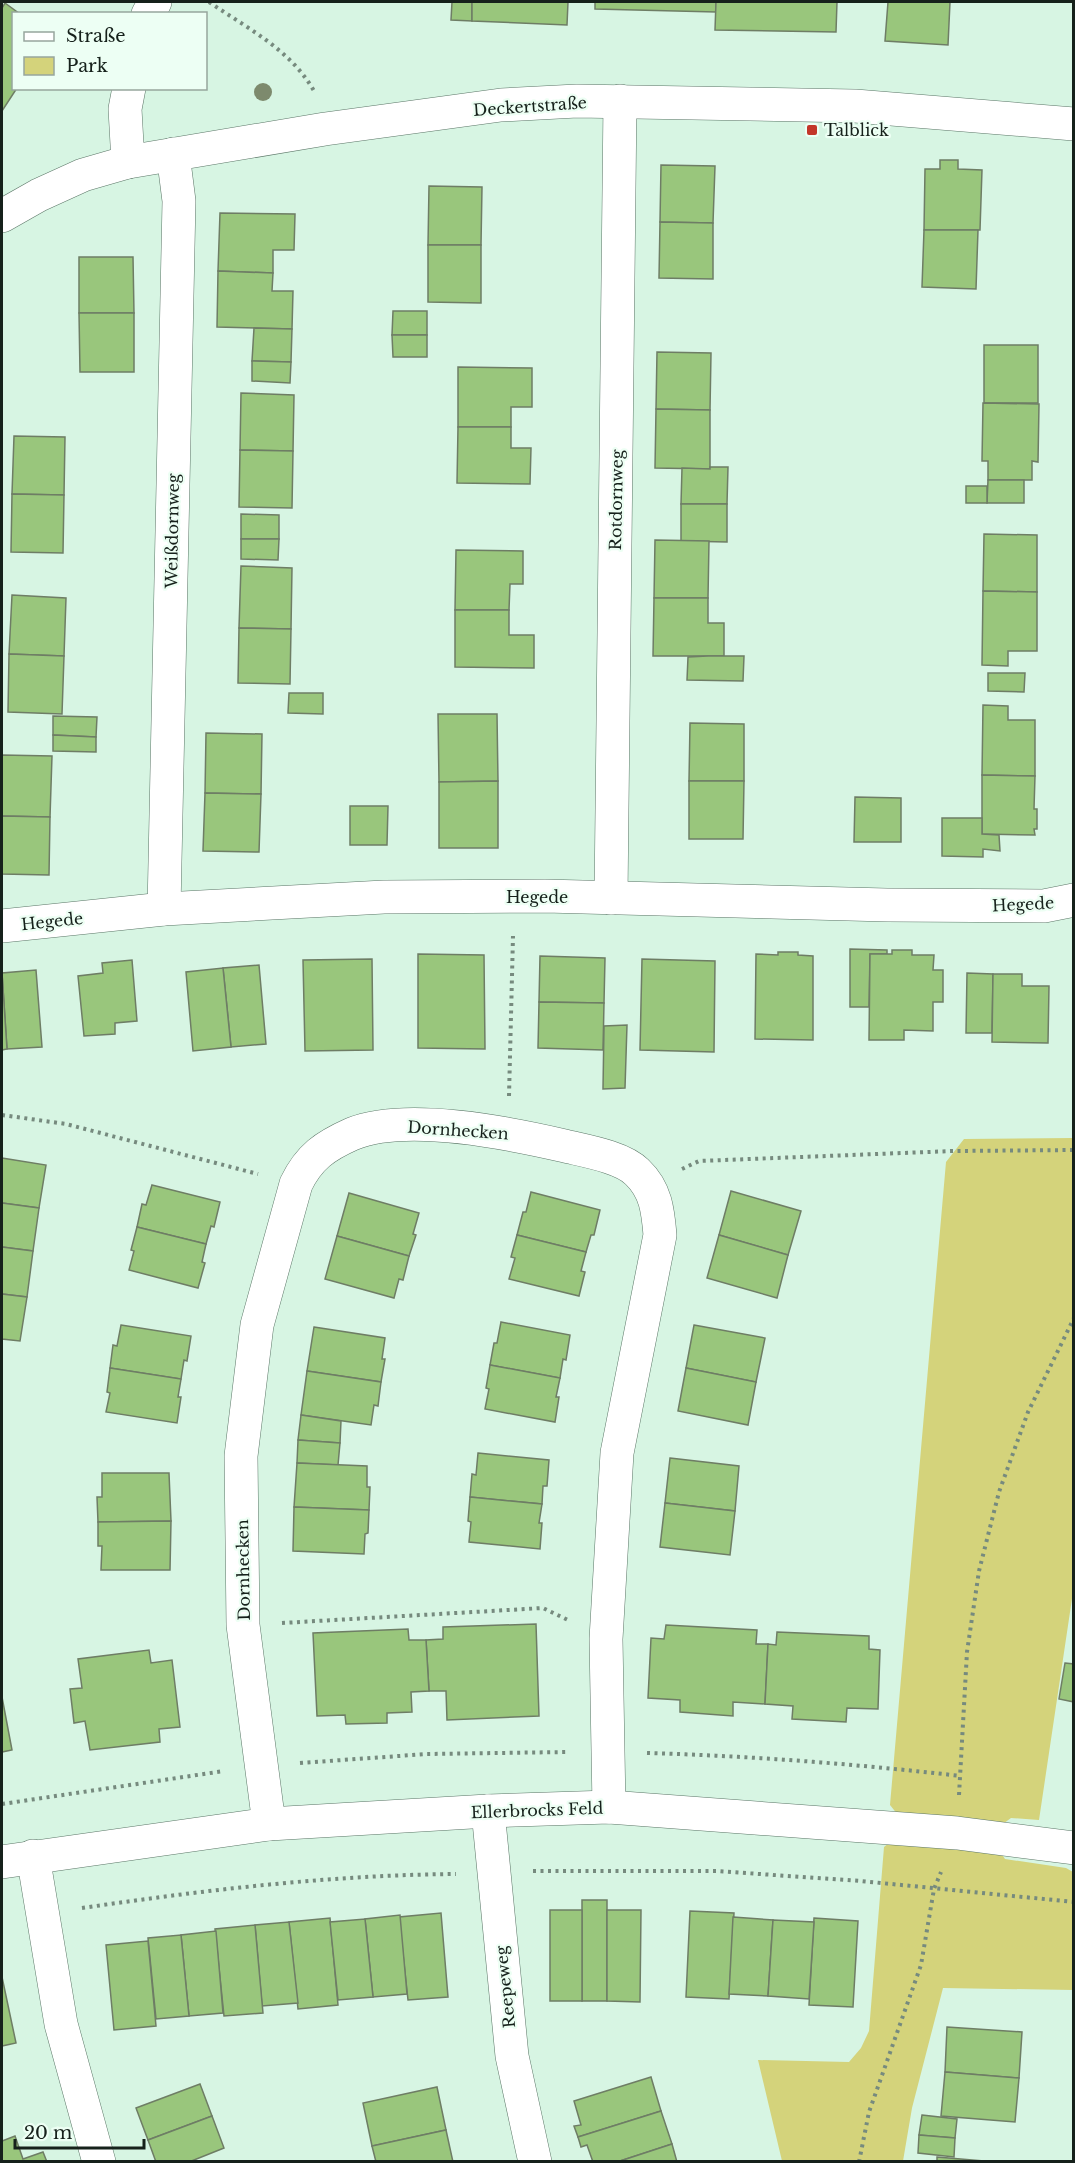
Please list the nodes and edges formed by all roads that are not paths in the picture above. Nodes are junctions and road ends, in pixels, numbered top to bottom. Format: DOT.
graph roads {
  1 [pos="129,90"];
  2 [pos="620,101"];
  3 [pos="1074,124"];
  4 [pos="173,154"];
  5 [pos="128,162"];
  6 [pos="2,216"];
  7 [pos="611,898"];
  8 [pos="1074,900"];
  9 [pos="164,909"];
  10 [pos="2,926"];
  11 [pos="609,1807"];
  12 [pos="488,1811"];
  13 [pos="269,1824"];
  14 [pos="1074,1848"];
  15 [pos="17,1859"];
  16 [pos="99,2162"];
  17 [pos="535,2162"];
  1 -- 5 [label="street"];
  2 -- 3 [label="street, Deckertstraße"];
  2 -- 4 [label="street, Deckertstraße"];
  2 -- 7 [label="street, Rotdornweg"];
  4 -- 5 [label="street, Deckertstraße"];
  4 -- 9 [label="street, Weißdornweg"];
  5 -- 6 [label="street, Deckertstraße"];
  7 -- 8 [label="street, Hegede"];
  7 -- 9 [label="street, Hegede"];
  9 -- 10 [label="street, Hegede"];
  11 -- 12 [label="street, Ellerbrocks Feld"];
  11 -- 13 [label="street, Dornhecken"];
  11 -- 14 [label="street, Ellerbrocks Feld"];
  12 -- 13 [label="street, Ellerbrocks Feld"];
  12 -- 17 [label="street, Reepeweg"];
  13 -- 15 [label="street, Ellerbrocks Feld"];
  15 -- 16 [label="street"];
}
